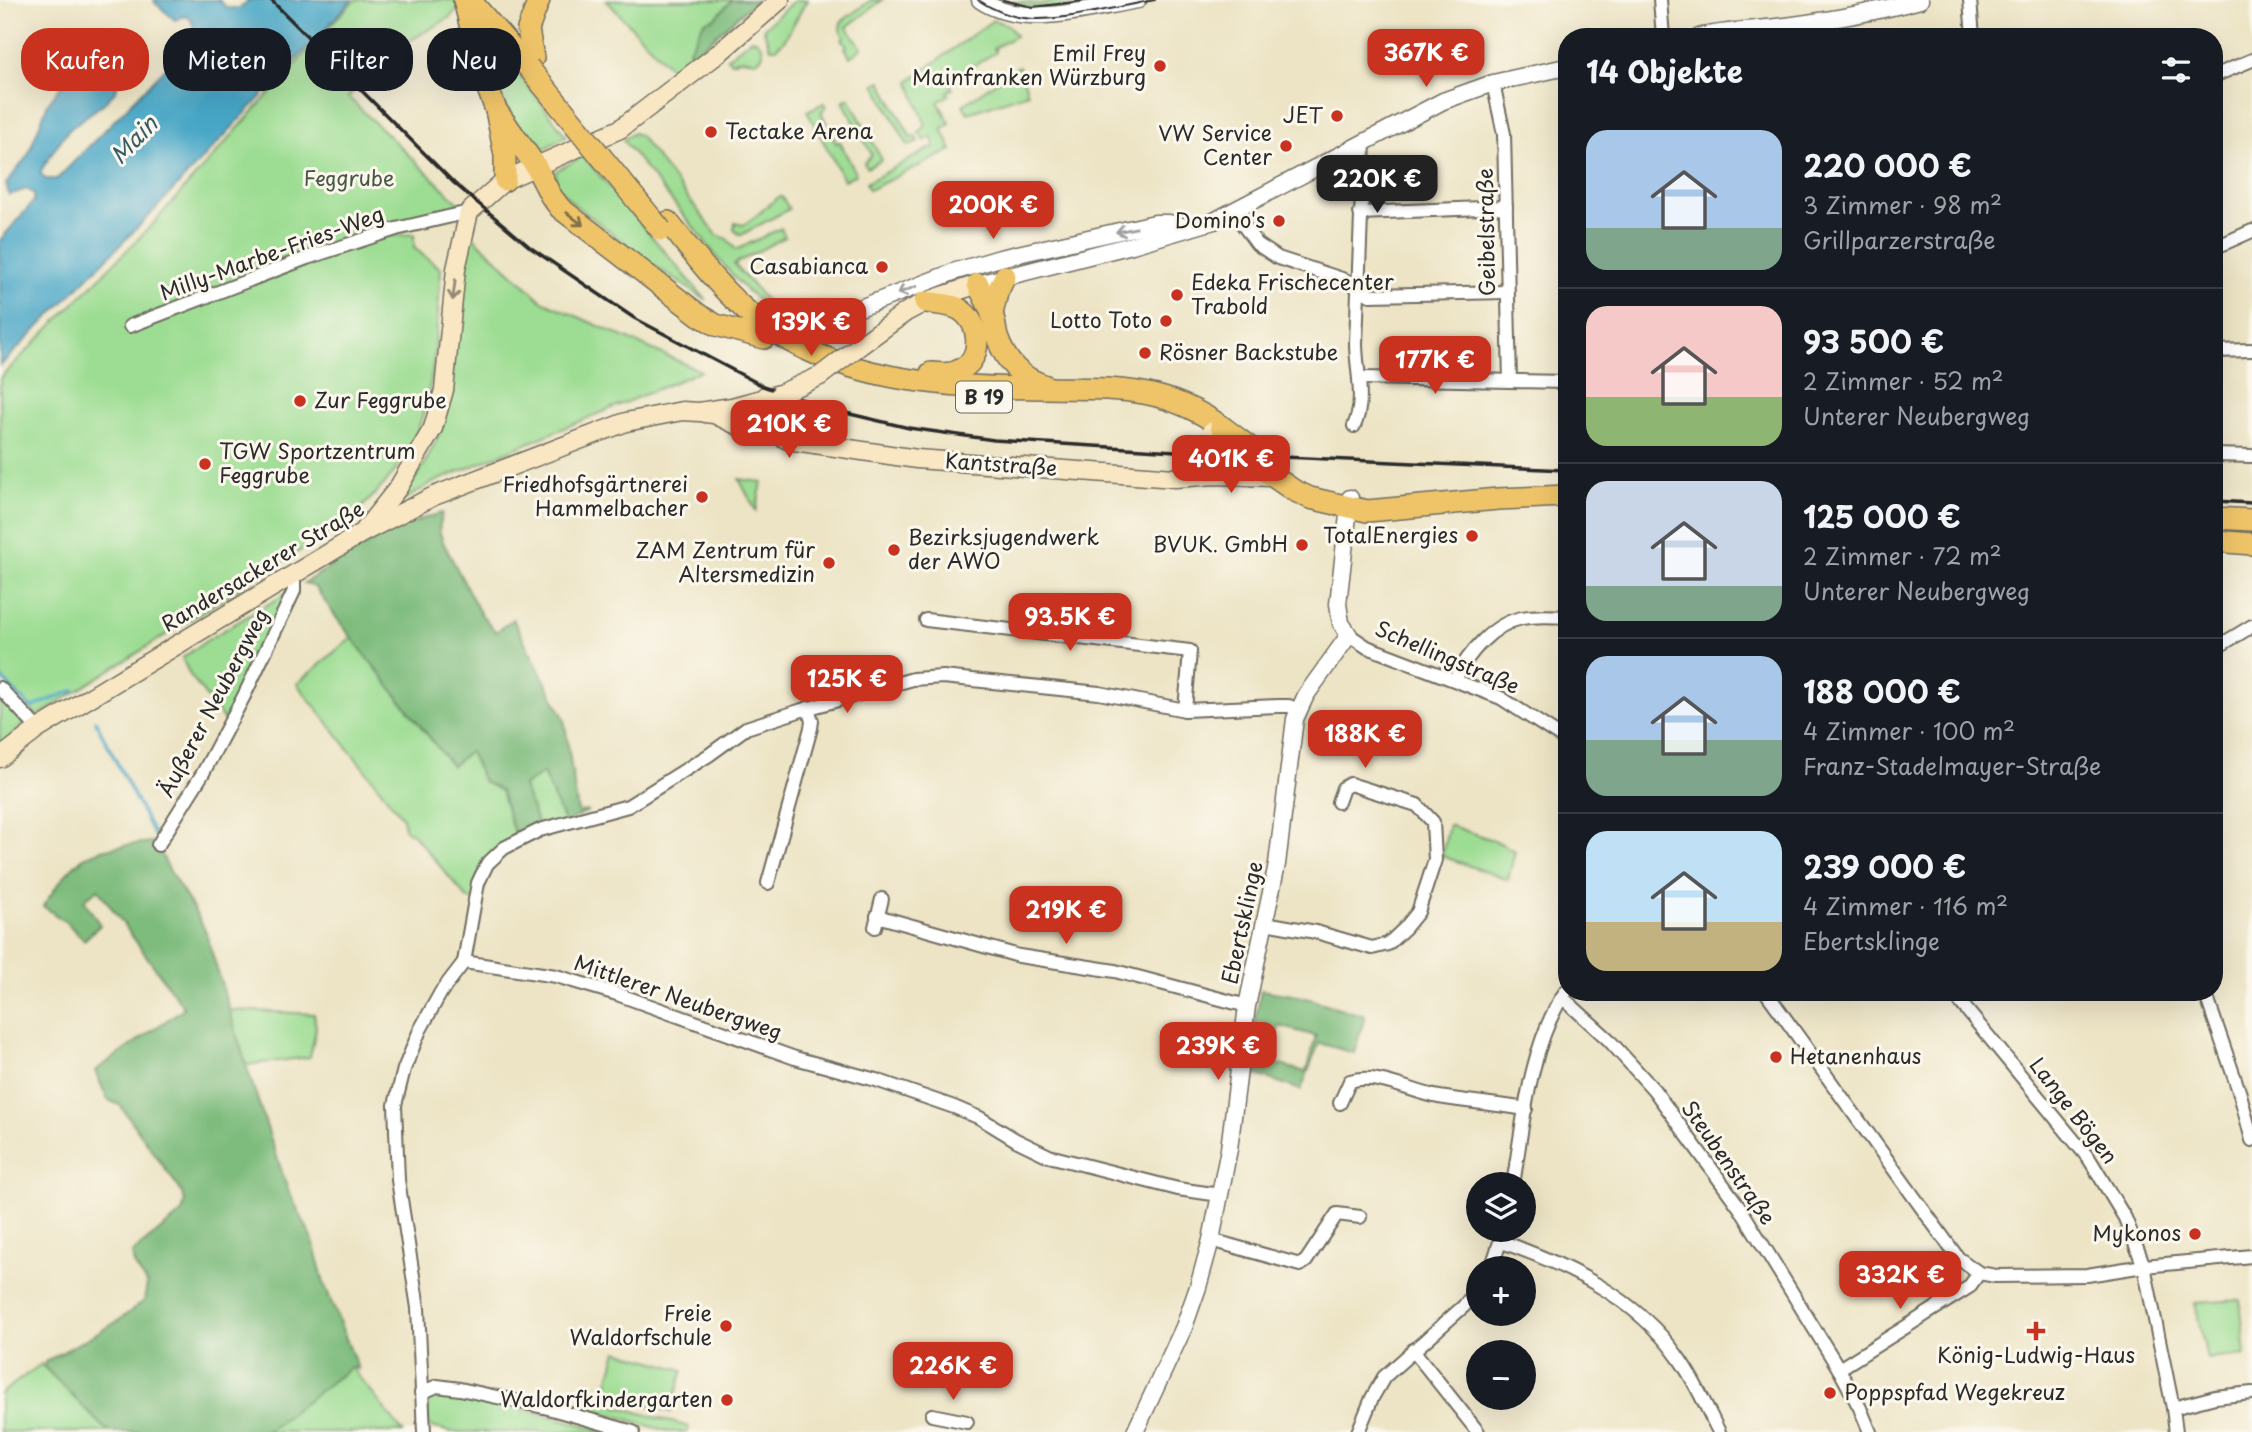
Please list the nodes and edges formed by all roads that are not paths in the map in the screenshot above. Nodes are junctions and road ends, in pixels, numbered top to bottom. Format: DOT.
graph roads {
  1 [pos="464,0"];
  2 [pos="470,0"];
  3 [pos="485,0"];
  4 [pos="539,0"];
  5 [pos="780,0"];
  6 [pos="980,0"];
  7 [pos="1139,0"];
  8 [pos="1660,0"];
  9 [pos="1920,0"];
  10 [pos="1970,0"];
  11 [pos="1662,28"];
  12 [pos="1759,28"];
  13 [pos="1972,28"];
  14 [pos="533,58"];
  15 [pos="2252,60"];
  16 [pos="1558,69"];
  17 [pos="2223,72"];
  18 [pos="1493,83"];
  19 [pos="496,110"];
  20 [pos="1364,141"];
  21 [pos="535,165"];
  22 [pos="505,180"];
  23 [pos="1506,207"];
  24 [pos="1233,211"];
  25 [pos="1360,213"];
  26 [pos="467,217"];
  27 [pos="665,226"];
  28 [pos="1192,229"];
  29 [pos="2252,231"];
  30 [pos="2223,244"];
  31 [pos="1005,276"];
  32 [pos="978,284"];
  33 [pos="1357,287"];
  34 [pos="1507,292"];
  35 [pos="925,302"];
  36 [pos="992,314"];
  37 [pos="753,316"];
  38 [pos="130,326"];
  39 [pos="779,330"];
  40 [pos="2252,350"];
  41 [pos="2223,351"];
  42 [pos="1361,378"];
  43 [pos="1510,381"];
  44 [pos="1558,382"];
  45 [pos="1055,388"];
  46 [pos="773,395"];
  47 [pos="692,411"];
  48 [pos="1354,426"];
  49 [pos="1213,429"];
  50 [pos="777,434"];
  51 [pos="815,444"];
  52 [pos="2223,455"];
  53 [pos="2252,456"];
  54 [pos="1263,466"];
  55 [pos="1188,477"];
  56 [pos="1558,486"];
  57 [pos="1558,496"];
  58 [pos="1350,503"];
  59 [pos="2223,518"];
  60 [pos="2252,520"];
  61 [pos="2223,528"];
  62 [pos="2252,530"];
  63 [pos="362,533"];
  64 [pos="2223,542"];
  65 [pos="2252,544"];
  66 [pos="294,575"];
  67 [pos="1558,617"];
  68 [pos="926,620"];
  69 [pos="2252,626"];
  70 [pos="1349,635"];
  71 [pos="2223,644"];
  72 [pos="1455,680"];
  73 [pos="0,688"];
  74 [pos="808,708"];
  75 [pos="1185,710"];
  76 [pos="1298,710"];
  77 [pos="38,729"];
  78 [pos="1558,735"];
  79 [pos="0,758"];
  80 [pos="1338,802"];
  81 [pos="158,845"];
  82 [pos="768,883"];
  83 [pos="882,899"];
  84 [pos="1265,923"];
  85 [pos="464,962"];
  86 [pos="1559,1001"];
  87 [pos="1571,1001"];
  88 [pos="1772,1001"];
  89 [pos="1959,1001"];
  90 [pos="2208,1001"];
  91 [pos="1247,1006"];
  92 [pos="1340,1103"];
  93 [pos="1526,1109"];
  94 [pos="2250,1124"];
  95 [pos="2252,1140"];
  96 [pos="1515,1172"];
  97 [pos="1220,1195"];
  98 [pos="1360,1217"];
  99 [pos="1211,1240"];
  100 [pos="1515,1242"];
  101 [pos="2252,1256"];
  102 [pos="2144,1266"];
  103 [pos="1979,1273"];
  104 [pos="1466,1303"];
  105 [pos="1413,1350"];
  106 [pos="1839,1370"];
  107 [pos="421,1392"];
  108 [pos="2252,1393"];
  109 [pos="2173,1408"];
  110 [pos="932,1415"];
  111 [pos="967,1422"];
  112 [pos="953,1426"];
  113 [pos="424,1432"];
  114 [pos="633,1432"];
  115 [pos="1136,1432"];
  116 [pos="1358,1432"];
  117 [pos="1478,1432"];
  118 [pos="1719,1432"];
  119 [pos="1870,1432"];
  120 [pos="2176,1432"];
  1 -- 19 [label="main road"];
  2 -- 27 [label="main road, B 19, bridge"];
  3 -- 14 [label="main road, B 19"];
  4 -- 14 [label="main road"];
  5 -- 21 [label="main road"];
  6 -- 7 [label="street"];
  8 -- 11 [label="street"];
  9 -- 12 [label="street"];
  10 -- 13 [label="street"];
  14 -- 27 [label="main road, B 19"];
  15 -- 17 [label="street"];
  16 -- 18 [label="street, Randersackerer Straße"];
  18 -- 20 [label="street, Randersackerer Straße"];
  18 -- 23 [label="street, Geibelstraße"];
  19 -- 21 [label="main road"];
  19 -- 22 [label="main road"];
  20 -- 24 [label="street, Randersackerer Straße"];
  20 -- 25 [label="street"];
  21 -- 22 [label="main road"];
  21 -- 39 [label="main road, one-way"];
  22 -- 26 [label="main road"];
  23 -- 25 [label="street"];
  23 -- 34 [label="street, Geibelstraße"];
  24 -- 28 [label="street, Randersackerer Straße"];
  24 -- 33 [label="street"];
  25 -- 33 [label="street"];
  26 -- 38 [label="street, Milly-Marbe-Fries-Weg"];
  26 -- 63 [label="main road, one-way"];
  27 -- 37 [label="main road, B 19"];
  27 -- 39 [label="main road, B 19"];
  28 -- 31 [label="street, Randersackerer Straße"];
  28 -- 39 [label="street, one-way"];
  29 -- 30 [label="street"];
  31 -- 32 [label="street, Randersackerer Straße"];
  31 -- 36 [label="main road"];
  32 -- 35 [label="main road, Randersackerer Straße"];
  32 -- 36 [label="main road"];
  33 -- 34 [label="street"];
  33 -- 42 [label="street"];
  34 -- 43 [label="street, Geibelstraße"];
  35 -- 39 [label="main road"];
  35 -- 46 [label="main road, Randersackerer Straße, bridge"];
  36 -- 45 [label="main road"];
  37 -- 39 [label="main road"];
  37 -- 45 [label="main road, B 19"];
  39 -- 49 [label="main road, B 19"];
  40 -- 41 [label="street"];
  42 -- 43 [label="street"];
  42 -- 48 [label="street"];
  43 -- 44 [label="street"];
  45 -- 49 [label="main road, B 19"];
  46 -- 47 [label="main road, Randersackerer Straße"];
  46 -- 50 [label="main road"];
  46 -- 51 [label="main road, Kantstraße"];
  47 -- 50 [label="main road, Kantstraße"];
  47 -- 63 [label="main road, Randersackerer Straße"];
  49 -- 54 [label="main road, B 19, bridge"];
  49 -- 55 [label="main road, bridge"];
  50 -- 51 [label="main road, Kantstraße"];
  51 -- 55 [label="main road, Kantstraße"];
  52 -- 53 [label="street"];
  54 -- 55 [label="main road, Kantstraße"];
  54 -- 58 [label="main road, B 19"];
  56 -- 58 [label="main road, B 19"];
  57 -- 58 [label="main road, B 19"];
  58 -- 70 [label="street"];
  59 -- 60 [label="main road"];
  61 -- 62 [label="main road"];
  63 -- 66 [label="main road, Randersackerer Straße"];
  64 -- 65 [label="main road"];
  66 -- 77 [label="main road, Randersackerer Straße"];
  66 -- 81 [label="street, Äußerer Neubergweg"];
  67 -- 72 [label="street"];
  68 -- 75 [label="street"];
  69 -- 71 [label="street"];
  70 -- 72 [label="street, Schellingstraße"];
  70 -- 76 [label="street, Ebertsklinge"];
  72 -- 78 [label="street, Schellingstraße"];
  73 -- 77 [label="street"];
  74 -- 75 [label="street"];
  74 -- 82 [label="street"];
  74 -- 85 [label="street"];
  75 -- 76 [label="street"];
  76 -- 84 [label="street, Ebertsklinge"];
  77 -- 79 [label="main road, Randersackerer Straße"];
  80 -- 84 [label="street"];
  83 -- 91 [label="street"];
  84 -- 91 [label="street, Ebertsklinge"];
  85 -- 97 [label="street, Mittlerer Neubergweg"];
  85 -- 107 [label="street"];
  86 -- 93 [label="street"];
  87 -- 106 [label="street, Steubenstraße"];
  88 -- 103 [label="street"];
  89 -- 102 [label="street, Lange Bögen"];
  90 -- 94 [label="street"];
  91 -- 97 [label="street, Ebertsklinge"];
  92 -- 93 [label="street"];
  93 -- 96 [label="street"];
  94 -- 95 [label="street"];
  97 -- 99 [label="street, Ebertsklinge"];
  98 -- 99 [label="street"];
  99 -- 115 [label="street, Ebertsklinge"];
  100 -- 118 [label="street"];
  101 -- 102 [label="street"];
  102 -- 103 [label="street"];
  102 -- 109 [label="street, Lange Bögen"];
  103 -- 106 [label="street"];
  104 -- 105 [label="street"];
  105 -- 116 [label="street"];
  105 -- 117 [label="street"];
  106 -- 119 [label="street, Steubenstraße"];
  107 -- 113 [label="street"];
  107 -- 114 [label="street"];
  108 -- 109 [label="street"];
  109 -- 120 [label="street, Lange Bögen"];
  110 -- 112 [label="street"];
  111 -- 112 [label="street"];
}
